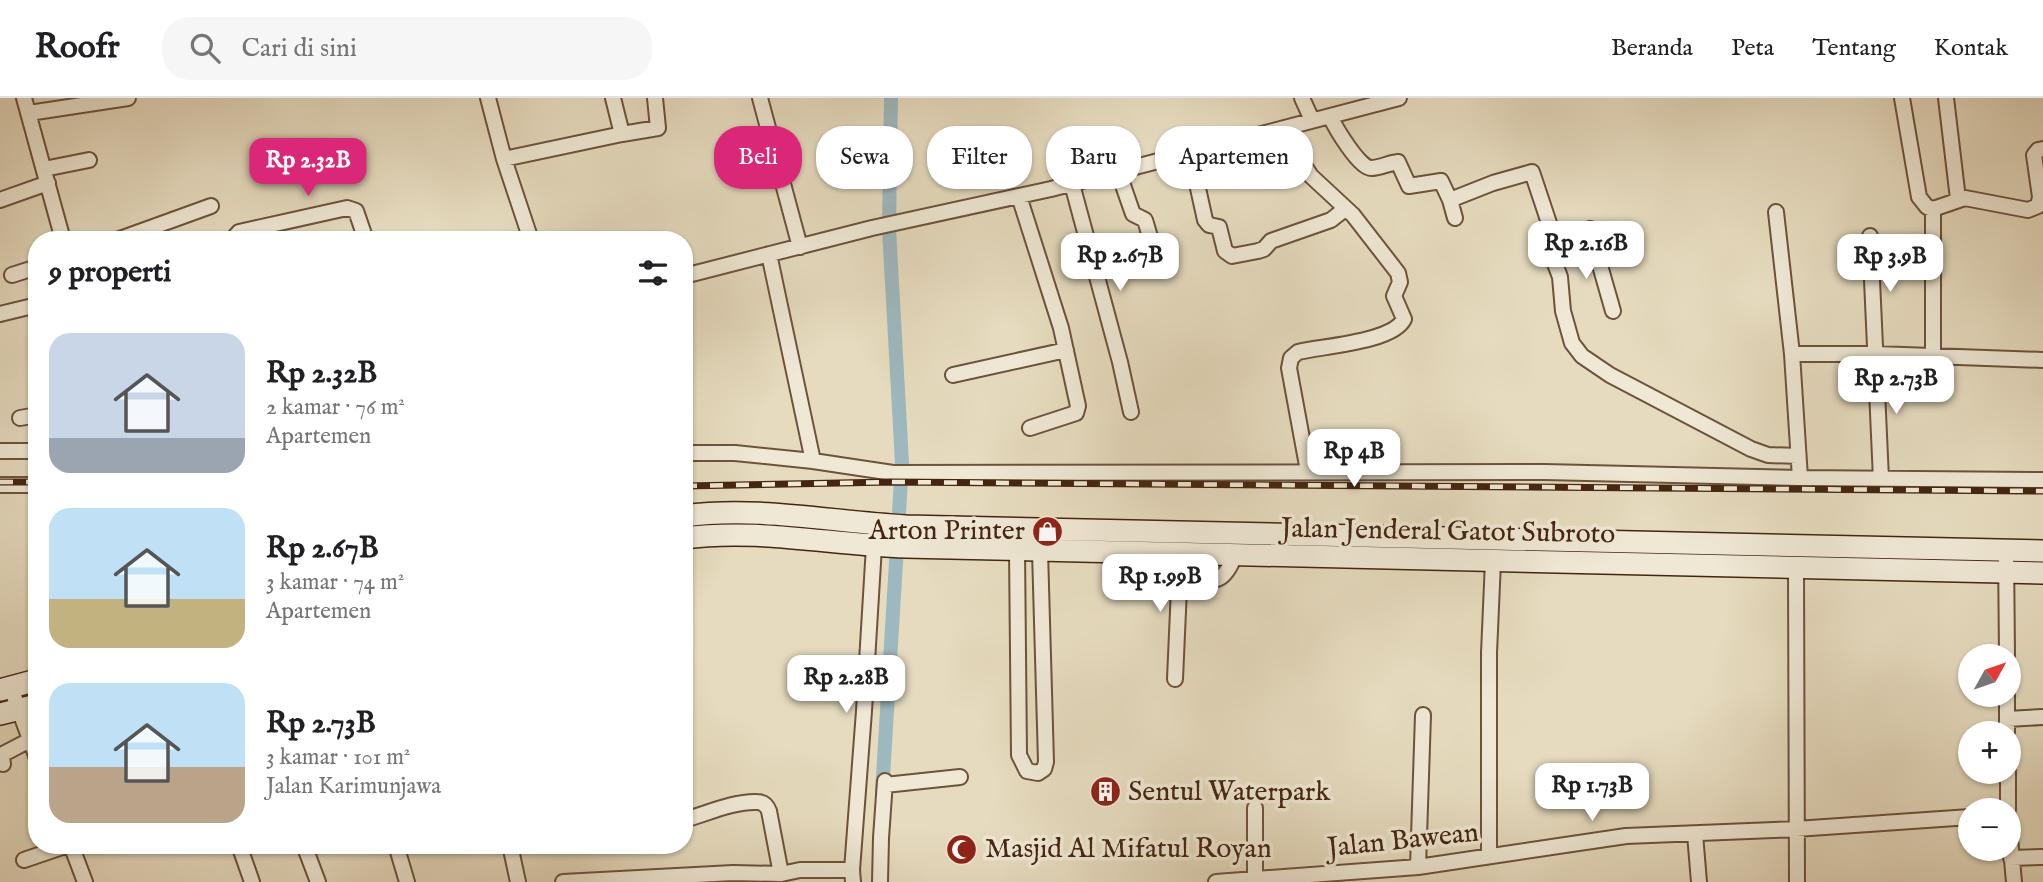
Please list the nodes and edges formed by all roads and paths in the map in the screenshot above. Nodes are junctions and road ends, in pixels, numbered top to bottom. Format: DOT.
graph roads {
  1 [pos="24,98"];
  2 [pos="128,98"];
  3 [pos="488,98"];
  4 [pos="613,98"];
  5 [pos="654,98"];
  6 [pos="760,98"];
  7 [pos="1302,98"];
  8 [pos="1399,98"];
  9 [pos="1902,98"];
  10 [pos="1946,98"];
  11 [pos="29,113"];
  12 [pos="1330,116"];
  13 [pos="1312,120"];
  14 [pos="1291,126"];
  15 [pos="622,134"];
  16 [pos="2043,149"];
  17 [pos="504,159"];
  18 [pos="89,160"];
  19 [pos="46,176"];
  20 [pos="1313,178"];
  21 [pos="1050,189"];
  22 [pos="1073,189"];
  23 [pos="1124,189"];
  24 [pos="1198,189"];
  25 [pos="1019,196"];
  26 [pos="1958,199"];
  27 [pos="0,200"];
  28 [pos="1450,200"];
  29 [pos="211,206"];
  30 [pos="1345,209"];
  31 [pos="1933,209"];
  32 [pos="1776,212"];
  33 [pos="1455,218"];
  34 [pos="61,231"];
  35 [pos="142,231"];
  36 [pos="244,231"];
  37 [pos="363,231"];
  38 [pos="528,231"];
  39 [pos="1870,236"];
  40 [pos="800,247"];
  41 [pos="1558,250"];
  42 [pos="769,254"];
  43 [pos="1159,267"];
  44 [pos="28,270"];
  45 [pos="693,274"];
  46 [pos="12,275"];
  47 [pos="28,306"];
  48 [pos="1613,311"];
  49 [pos="0,314"];
  50 [pos="1066,350"];
  51 [pos="1792,354"];
  52 [pos="1876,354"];
  53 [pos="1933,358"];
  54 [pos="2043,360"];
  55 [pos="953,374"];
  56 [pos="1131,412"];
  57 [pos="28,417"];
  58 [pos="20,418"];
  59 [pos="1030,428"];
  60 [pos="0,451"];
  61 [pos="28,451"];
  62 [pos="693,453"];
  63 [pos="1798,456"];
  64 [pos="813,461"];
  65 [pos="1308,471"];
  66 [pos="1800,478"];
  67 [pos="1881,479"];
  68 [pos="2043,480"];
  69 [pos="0,485"];
  70 [pos="28,485"];
  71 [pos="693,515"];
  72 [pos="693,537"];
  73 [pos="878,546"];
  74 [pos="1448,549"];
  75 [pos="1017,550"];
  76 [pos="1040,551"];
  77 [pos="2006,551"];
  78 [pos="2043,551"];
  79 [pos="1193,554"];
  80 [pos="1235,555"];
  81 [pos="1493,561"];
  82 [pos="1796,569"];
  83 [pos="2006,573"];
  84 [pos="2043,573"];
  85 [pos="1191,580"];
  86 [pos="2007,644"];
  87 [pos="1175,679"];
  88 [pos="28,683"];
  89 [pos="5,689"];
  90 [pos="18,710"];
  91 [pos="1423,715"];
  92 [pos="2043,717"];
  93 [pos="2021,722"];
  94 [pos="28,735"];
  95 [pos="28,741"];
  96 [pos="2,764"];
  97 [pos="960,777"];
  98 [pos="1255,808"];
  99 [pos="693,818"];
  100 [pos="1958,818"];
  101 [pos="1796,829"];
  102 [pos="1695,834"];
  103 [pos="42,854"];
  104 [pos="74,854"];
  105 [pos="242,854"];
  106 [pos="307,854"];
  107 [pos="399,854"];
  108 [pos="512,854"];
  109 [pos="1489,856"];
  110 [pos="2043,857"];
  111 [pos="2021,858"];
  112 [pos="24,860"];
  113 [pos="2011,861"];
  114 [pos="1418,867"];
  115 [pos="780,874"];
  116 [pos="852,876"];
  117 [pos="1255,880"];
  118 [pos="85,882"];
  119 [pos="252,882"];
  120 [pos="318,882"];
  121 [pos="407,882"];
  122 [pos="518,882"];
  123 [pos="563,882"];
  124 [pos="880,882"];
  125 [pos="1216,882"];
  126 [pos="1699,882"];
  127 [pos="1797,882"];
  128 [pos="2014,882"];
  1 -- 11 [label="street"];
  2 -- 11 [label="street"];
  3 -- 17 [label="street"];
  4 -- 15 [label="street"];
  5 -- 15 [label="street"];
  6 -- 40 [label="street"];
  7 -- 13 [label="street"];
  8 -- 12 [label="street"];
  9 -- 31 [label="street"];
  10 -- 26 [label="street"];
  11 -- 19 [label="street"];
  12 -- 13 [label="street"];
  12 -- 28 [label="street"];
  13 -- 14 [label="street"];
  15 -- 17 [label="street"];
  16 -- 26 [label="street"];
  17 -- 38 [label="street"];
  18 -- 19 [label="street"];
  19 -- 27 [label="street"];
  19 -- 34 [label="street"];
  20 -- 30 [label="street"];
  21 -- 25 [label="street"];
  22 -- 56 [label="street"];
  23 -- 43 [label="street"];
  24 -- 30 [label="street"];
  25 -- 40 [label="street"];
  25 -- 50 [label="street"];
  26 -- 31 [label="street"];
  28 -- 33 [label="street"];
  28 -- 41 [label="street"];
  29 -- 35 [label="street"];
  30 -- 65 [label="street"];
  31 -- 53 [label="street"];
  32 -- 51 [label="street"];
  36 -- 37 [label="street"];
  39 -- 52 [label="street"];
  40 -- 42 [label="street"];
  41 -- 48 [label="street"];
  41 -- 63 [label="street"];
  42 -- 45 [label="street"];
  42 -- 64 [label="street"];
  44 -- 46 [label="street"];
  47 -- 49 [label="street"];
  50 -- 55 [label="street"];
  50 -- 59 [label="street"];
  51 -- 52 [label="street"];
  51 -- 63 [label="street"];
  52 -- 53 [label="street"];
  52 -- 67 [label="street"];
  53 -- 54 [label="street"];
  57 -- 58 [label="street"];
  60 -- 61 [label="street"];
  62 -- 64 [label="street"];
  63 -- 66 [label="street"];
  64 -- 65 [label="street"];
  65 -- 66 [label="street"];
  66 -- 67 [label="street"];
  67 -- 68 [label="street"];
  69 -- 70 [label="street"];
  71 -- 74 [label="main road, Jalan Jenderal Gatot Subroto"];
  72 -- 73 [label="main road, Jalan Jenderal Gatot Subroto"];
  73 -- 75 [label="main road, Jalan Jenderal Gatot Subroto"];
  73 -- 116 [label="street"];
  74 -- 77 [label="main road, Jalan Jenderal Gatot Subroto"];
  74 -- 80 [label="main road, Jalan Jenderal Gatot Subroto"];
  74 -- 81 [label="main road, Jalan Jenderal Gatot Subroto"];
  75 -- 76 [label="main road, Jalan Jenderal Gatot Subroto"];
  75 -- 76 [label="street"];
  76 -- 79 [label="main road, Jalan Jenderal Gatot Subroto"];
  77 -- 78 [label="main road, Jalan Jenderal Gatot Subroto"];
  77 -- 83 [label="street"];
  79 -- 80 [label="main road, Jalan Jenderal Gatot Subroto"];
  79 -- 85 [label="street"];
  80 -- 85 [label="street"];
  81 -- 82 [label="main road, Jalan Jenderal Gatot Subroto"];
  81 -- 109 [label="street"];
  82 -- 83 [label="main road, Jalan Jenderal Gatot Subroto"];
  82 -- 101 [label="street"];
  83 -- 84 [label="main road, Jalan Jenderal Gatot Subroto"];
  83 -- 86 [label="street"];
  85 -- 87 [label="street"];
  88 -- 89 [label="main road"];
  89 -- 90 [label="street"];
  90 -- 94 [label="street"];
  91 -- 114 [label="street"];
  92 -- 93 [label="street"];
  95 -- 96 [label="street"];
  97 -- 124 [label="street"];
  98 -- 117 [label="street"];
  99 -- 115 [label="street"];
  100 -- 101 [label="street, Jalan Bawean"];
  101 -- 102 [label="street, Jalan Bawean"];
  101 -- 127 [label="street"];
  102 -- 109 [label="street, Jalan Bawean"];
  102 -- 126 [label="street"];
  103 -- 112 [label="street"];
  104 -- 118 [label="street"];
  105 -- 119 [label="street"];
  106 -- 120 [label="street"];
  107 -- 121 [label="street"];
  108 -- 122 [label="street"];
  109 -- 114 [label="street, Jalan Bawean"];
  110 -- 111 [label="street"];
  113 -- 128 [label="street"];
  114 -- 117 [label="street, Jalan Bawean"];
  115 -- 116 [label="street"];
  115 -- 123 [label="street"];
  117 -- 125 [label="street, Jalan Bawean"];
}
